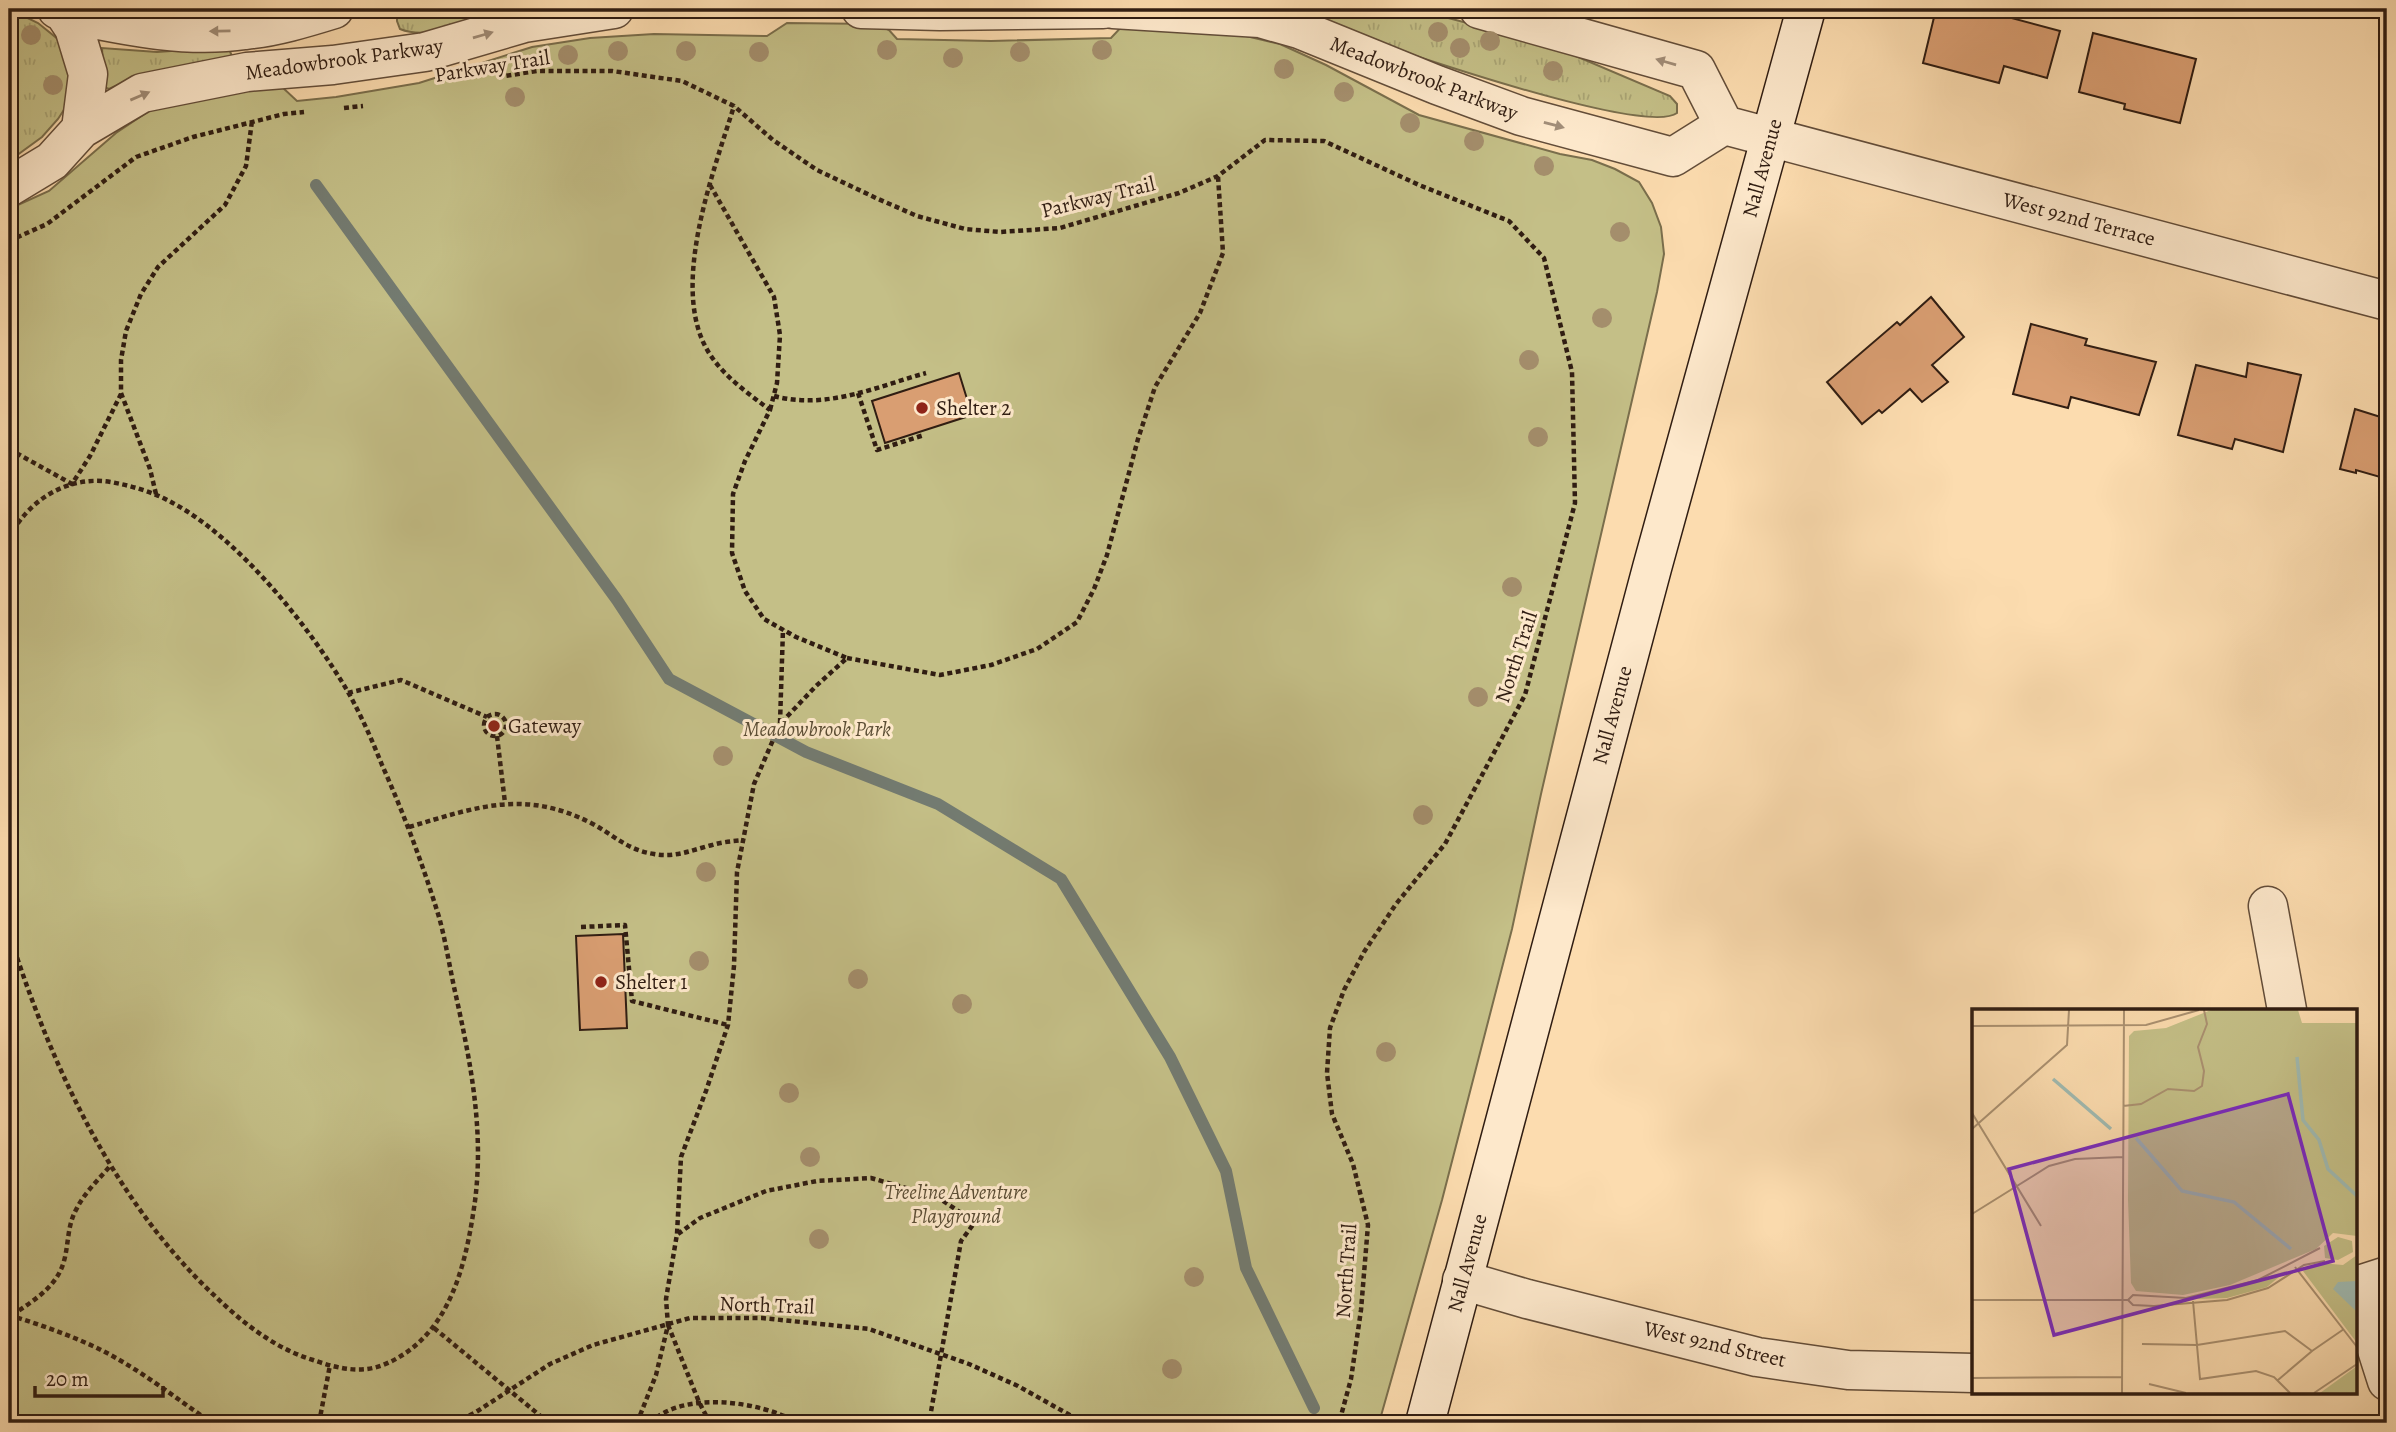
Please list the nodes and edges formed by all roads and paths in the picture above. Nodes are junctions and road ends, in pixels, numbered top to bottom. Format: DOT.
graph roads {
  1 [pos="614,9"];
  2 [pos="861,9"];
  3 [pos="1103,9"];
  4 [pos="1113,9"];
  5 [pos="1479,9"];
  6 [pos="1806,9"];
  7 [pos="61,11"];
  8 [pos="321,11"];
  9 [pos="1204,11"];
  10 [pos="333,65"];
  11 [pos="496,77"];
  12 [pos="375,104"];
  13 [pos="734,106"];
  14 [pos="339,109"];
  15 [pos="311,111"];
  16 [pos="252,123"];
  17 [pos="1724,125"];
  18 [pos="81,130"];
  19 [pos="1770,137"];
  20 [pos="1218,176"];
  21 [pos="710,185"];
  22 [pos="9,187"];
  23 [pos="9,241"];
  24 [pos="2387,301"];
  25 [pos="926,373"];
  26 [pos="121,393"];
  27 [pos="858,393"];
  28 [pos="774,396"];
  29 [pos="770,410"];
  30 [pos="924,435"];
  31 [pos="9,449"];
  32 [pos="72,484"];
  33 [pos="156,494"];
  34 [pos="9,524"];
  35 [pos="10,536"];
  36 [pos="783,629"];
  37 [pos="847,658"];
  38 [pos="348,693"];
  39 [pos="487,717"];
  40 [pos="780,724"];
  41 [pos="497,736"];
  42 [pos="505,803"];
  43 [pos="409,827"];
  44 [pos="744,840"];
  45 [pos="2268,906"];
  46 [pos="580,927"];
  47 [pos="9,933"];
  48 [pos="2287,1009"];
  49 [pos="728,1025"];
  50 [pos="111,1165"];
  51 [pos="677,1234"];
  52 [pos="2387,1276"];
  53 [pos="1462,1280"];
  54 [pos="2358,1284"];
  55 [pos="2358,1291"];
  56 [pos="10,1316"];
  57 [pos="668,1325"];
  58 [pos="434,1328"];
  59 [pos="942,1354"];
  60 [pos="330,1366"];
  61 [pos="1972,1373"];
  62 [pos="2387,1381"];
  63 [pos="508,1390"];
  64 [pos="699,1402"];
  65 [pos="212,1423"];
  66 [pos="319,1423"];
  67 [pos="454,1423"];
  68 [pos="549,1423"];
  69 [pos="637,1423"];
  70 [pos="650,1423"];
  71 [pos="710,1423"];
  72 [pos="798,1423"];
  73 [pos="929,1423"];
  74 [pos="1084,1423"];
  75 [pos="1339,1423"];
  76 [pos="1424,1423"];
  10 -- 1 [label="street, Meadowbrook Parkway, one-way"];
  2 -- 3 [label="street"];
  4 -- 9 [label="street, Meadowbrook Parkway"];
  17 -- 5 [label="street, one-way"];
  6 -- 19 [label="street, Nall Avenue"];
  8 -- 7 [label="street, Meadowbrook Parkway, one-way"];
  7 -- 18 [label="street, Meadowbrook Parkway"];
  8 -- 10 [label="street"];
  9 -- 17 [label="street, Meadowbrook Parkway, one-way"];
  18 -- 10 [label="street, Meadowbrook Parkway, one-way"];
  11 -- 13 [label="path, Parkway Trail"];
  12 -- 14 [label="path"];
  13 -- 20 [label="path, Parkway Trail"];
  13 -- 21 [label="path"];
  15 -- 16 [label="path"];
  16 -- 23 [label="path"];
  16 -- 26 [label="path"];
  17 -- 19 [label="street"];
  18 -- 22 [label="street, Meadowbrook Parkway"];
  19 -- 24 [label="street, West 92nd Terrace"];
  19 -- 53 [label="street, Nall Avenue"];
  20 -- 37 [label="path"];
  20 -- 75 [label="path, North Trail"];
  21 -- 28 [label="path"];
  21 -- 29 [label="path"];
  25 -- 27 [label="path"];
  26 -- 32 [label="path"];
  26 -- 33 [label="path"];
  27 -- 28 [label="path"];
  27 -- 30 [label="path"];
  28 -- 29 [label="path"];
  29 -- 36 [label="path"];
  31 -- 32 [label="path"];
  32 -- 33 [label="path"];
  32 -- 35 [label="path"];
  33 -- 38 [label="path"];
  34 -- 35 [label="path"];
  36 -- 37 [label="path"];
  36 -- 40 [label="path"];
  37 -- 40 [label="path"];
  38 -- 39 [label="path"];
  38 -- 43 [label="path"];
  39 -- 41 [label="path"];
  39 -- 41 [label="path"];
  40 -- 44 [label="path"];
  41 -- 42 [label="path"];
  42 -- 43 [label="path"];
  42 -- 44 [label="path"];
  43 -- 58 [label="path"];
  44 -- 49 [label="path"];
  45 -- 48 [label="street"];
  46 -- 49 [label="path"];
  47 -- 50 [label="path"];
  49 -- 51 [label="path"];
  50 -- 56 [label="path"];
  50 -- 60 [label="path"];
  51 -- 57 [label="path"];
  51 -- 59 [label="path"];
  52 -- 54 [label="street"];
  53 -- 61 [label="street, West 92nd Street"];
  53 -- 76 [label="street, Nall Avenue"];
  55 -- 62 [label="street"];
  56 -- 65 [label="path"];
  57 -- 59 [label="path, North Trail"];
  57 -- 63 [label="path, North Trail"];
  57 -- 64 [label="path"];
  57 -- 69 [label="path"];
  58 -- 60 [label="path"];
  58 -- 63 [label="path"];
  59 -- 73 [label="path"];
  59 -- 74 [label="path, North Trail"];
  60 -- 66 [label="path"];
  63 -- 67 [label="path, North Trail"];
  63 -- 68 [label="path"];
  64 -- 70 [label="path"];
  64 -- 71 [label="path"];
  64 -- 72 [label="path"];
}
